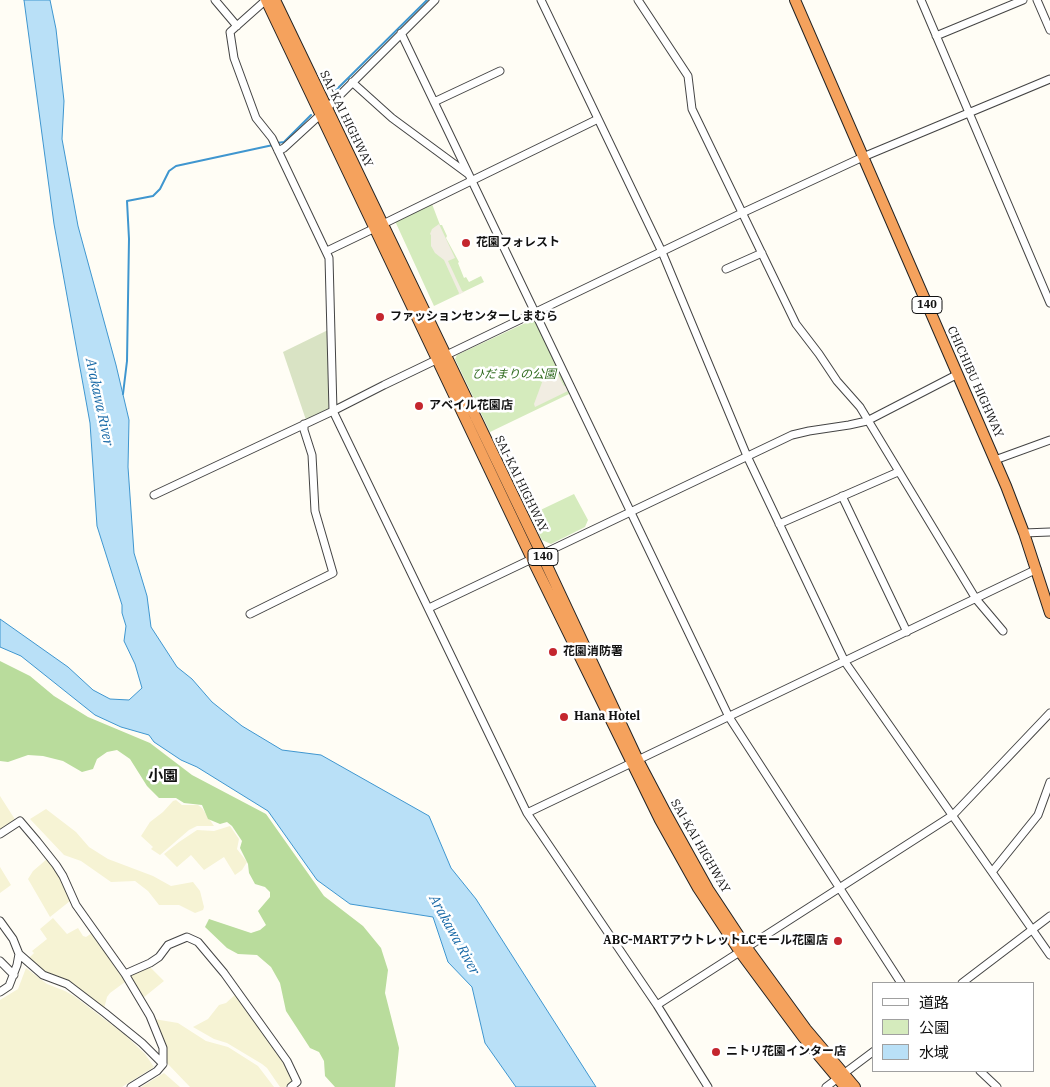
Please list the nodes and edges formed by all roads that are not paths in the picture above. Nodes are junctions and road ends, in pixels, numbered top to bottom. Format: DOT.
graph roads {
  1 [pos="215,0"];
  2 [pos="266,0"];
  3 [pos="275,0"];
  4 [pos="435,0"];
  5 [pos="540,0"];
  6 [pos="638,0"];
  7 [pos="795,0"];
  8 [pos="921,0"];
  9 [pos="1023,0"];
  10 [pos="1037,0"];
  11 [pos="237,26"];
  12 [pos="1050,30"];
  13 [pos="401,33"];
  14 [pos="936,36"];
  15 [pos="500,71"];
  16 [pos="1050,79"];
  17 [pos="352,82"];
  18 [pos="434,102"];
  19 [pos="323,111"];
  20 [pos="969,113"];
  21 [pos="598,120"];
  22 [pos="276,146"];
  23 [pos="863,157"];
  24 [pos="470,177"];
  25 [pos="742,213"];
  26 [pos="379,226"];
  27 [pos="327,251"];
  28 [pos="662,252"];
  29 [pos="762,253"];
  30 [pos="726,269"];
  31 [pos="1050,303"];
  32 [pos="535,312"];
  33 [pos="441,357"];
  34 [pos="958,374"];
  35 [pos="333,411"];
  36 [pos="867,421"];
  37 [pos="304,424"];
  38 [pos="1050,440"];
  39 [pos="747,456"];
  40 [pos="995,460"];
  41 [pos="898,472"];
  42 [pos="154,495"];
  43 [pos="842,496"];
  44 [pos="631,512"];
  45 [pos="779,524"];
  46 [pos="1050,532"];
  47 [pos="1024,534"];
  48 [pos="542,555"];
  49 [pos="532,559"];
  50 [pos="1036,569"];
  51 [pos="976,598"];
  52 [pos="429,608"];
  53 [pos="1050,613"];
  54 [pos="250,614"];
  55 [pos="1002,631"];
  56 [pos="907,632"];
  57 [pos="845,662"];
  58 [pos="1050,713"];
  59 [pos="729,717"];
  60 [pos="635,761"];
  61 [pos="1050,782"];
  62 [pos="527,813"];
  63 [pos="952,815"];
  64 [pos="0,834"];
  65 [pos="992,872"];
  66 [pos="839,888"];
  67 [pos="1050,916"];
  68 [pos="0,921"];
  69 [pos="1032,929"];
  70 [pos="743,950"];
  71 [pos="19,954"];
  72 [pos="1050,954"];
  73 [pos="0,961"];
  74 [pos="125,974"];
  75 [pos="14,975"];
  76 [pos="900,982"];
  77 [pos="963,982"];
  78 [pos="0,992"];
  79 [pos="657,1005"];
  80 [pos="872,1053"];
  81 [pos="163,1064"];
  82 [pos="981,1072"];
  83 [pos="838,1080"];
  84 [pos="131,1087"];
  85 [pos="291,1087"];
  86 [pos="708,1087"];
  87 [pos="826,1087"];
  88 [pos="845,1087"];
  89 [pos="855,1087"];
  90 [pos="996,1087"];
  1 -- 11 [label="street"];
  2 -- 11 [label="street"];
  2 -- 19 [label="highway, SAI-KAI HIGHWAY / 140"];
  3 -- 19 [label="highway, SAI-KAI HIGHWAY / 140"];
  4 -- 13 [label="street"];
  5 -- 21 [label="street"];
  6 -- 25 [label="street"];
  7 -- 23 [label="highway, CHICHIBU HIGHWAY / 140"];
  8 -- 14 [label="street"];
  9 -- 14 [label="street"];
  10 -- 12 [label="street"];
  11 -- 22 [label="street"];
  13 -- 17 [label="street"];
  13 -- 18 [label="street"];
  14 -- 20 [label="street"];
  15 -- 18 [label="street"];
  16 -- 20 [label="street"];
  17 -- 19 [label="street"];
  17 -- 24 [label="street"];
  18 -- 24 [label="street"];
  19 -- 22 [label="street"];
  19 -- 26 [label="highway, SAI-KAI HIGHWAY / 140"];
  20 -- 23 [label="street"];
  20 -- 31 [label="street"];
  21 -- 24 [label="street"];
  21 -- 28 [label="street"];
  22 -- 27 [label="street"];
  23 -- 25 [label="street"];
  23 -- 34 [label="highway, CHICHIBU HIGHWAY / 140"];
  24 -- 26 [label="street"];
  24 -- 32 [label="street"];
  25 -- 28 [label="street"];
  25 -- 29 [label="street"];
  26 -- 27 [label="street"];
  26 -- 33 [label="highway, SAI-KAI HIGHWAY / 140"];
  27 -- 35 [label="street"];
  28 -- 32 [label="street"];
  28 -- 39 [label="street"];
  29 -- 30 [label="street"];
  29 -- 36 [label="street"];
  32 -- 33 [label="street"];
  32 -- 44 [label="street"];
  33 -- 35 [label="street"];
  33 -- 48 [label="highway, SAI-KAI HIGHWAY / 140"];
  33 -- 49 [label="highway, SAI-KAI HIGHWAY / 140"];
  34 -- 36 [label="street"];
  34 -- 40 [label="highway, CHICHIBU HIGHWAY / 140"];
  35 -- 37 [label="street"];
  35 -- 52 [label="street"];
  36 -- 39 [label="street"];
  36 -- 41 [label="street"];
  37 -- 42 [label="street"];
  37 -- 54 [label="street"];
  38 -- 40 [label="street"];
  39 -- 44 [label="street"];
  39 -- 45 [label="street"];
  40 -- 47 [label="highway, CHICHIBU HIGHWAY / 140"];
  41 -- 43 [label="street"];
  41 -- 51 [label="street"];
  43 -- 45 [label="street"];
  43 -- 56 [label="street"];
  44 -- 48 [label="street"];
  44 -- 59 [label="street"];
  45 -- 57 [label="street"];
  46 -- 47 [label="street"];
  47 -- 50 [label="highway, CHICHIBU HIGHWAY / 140"];
  48 -- 49 [label="street"];
  48 -- 60 [label="highway, SAI-KAI HIGHWAY / 140"];
  49 -- 52 [label="street"];
  49 -- 60 [label="highway, SAI-KAI HIGHWAY / 140"];
  50 -- 51 [label="street"];
  50 -- 53 [label="highway, CHICHIBU HIGHWAY / 140"];
  51 -- 55 [label="street"];
  51 -- 56 [label="street"];
  52 -- 62 [label="street"];
  56 -- 57 [label="street"];
  57 -- 59 [label="street"];
  57 -- 63 [label="street"];
  58 -- 63 [label="street"];
  59 -- 60 [label="street"];
  59 -- 66 [label="street"];
  60 -- 62 [label="street"];
  60 -- 70 [label="highway, SAI-KAI HIGHWAY / 140"];
  61 -- 65 [label="street"];
  62 -- 79 [label="street"];
  63 -- 65 [label="street"];
  63 -- 66 [label="street"];
  64 -- 74 [label="street"];
  65 -- 69 [label="street"];
  66 -- 70 [label="street"];
  66 -- 76 [label="street"];
  67 -- 69 [label="street"];
  68 -- 71 [label="street"];
  69 -- 72 [label="street"];
  69 -- 77 [label="street"];
  70 -- 79 [label="street"];
  70 -- 83 [label="highway, SAI-KAI HIGHWAY / 140"];
  71 -- 75 [label="street"];
  71 -- 81 [label="street"];
  73 -- 75 [label="street"];
  74 -- 81 [label="street"];
  74 -- 85 [label="street"];
  75 -- 78 [label="street"];
  79 -- 86 [label="street"];
  80 -- 83 [label="street"];
  81 -- 84 [label="street"];
  82 -- 90 [label="street"];
  83 -- 87 [label="street"];
  83 -- 88 [label="highway, SAI-KAI HIGHWAY / 140"];
  83 -- 89 [label="highway, SAI-KAI HIGHWAY / 140"];
}
